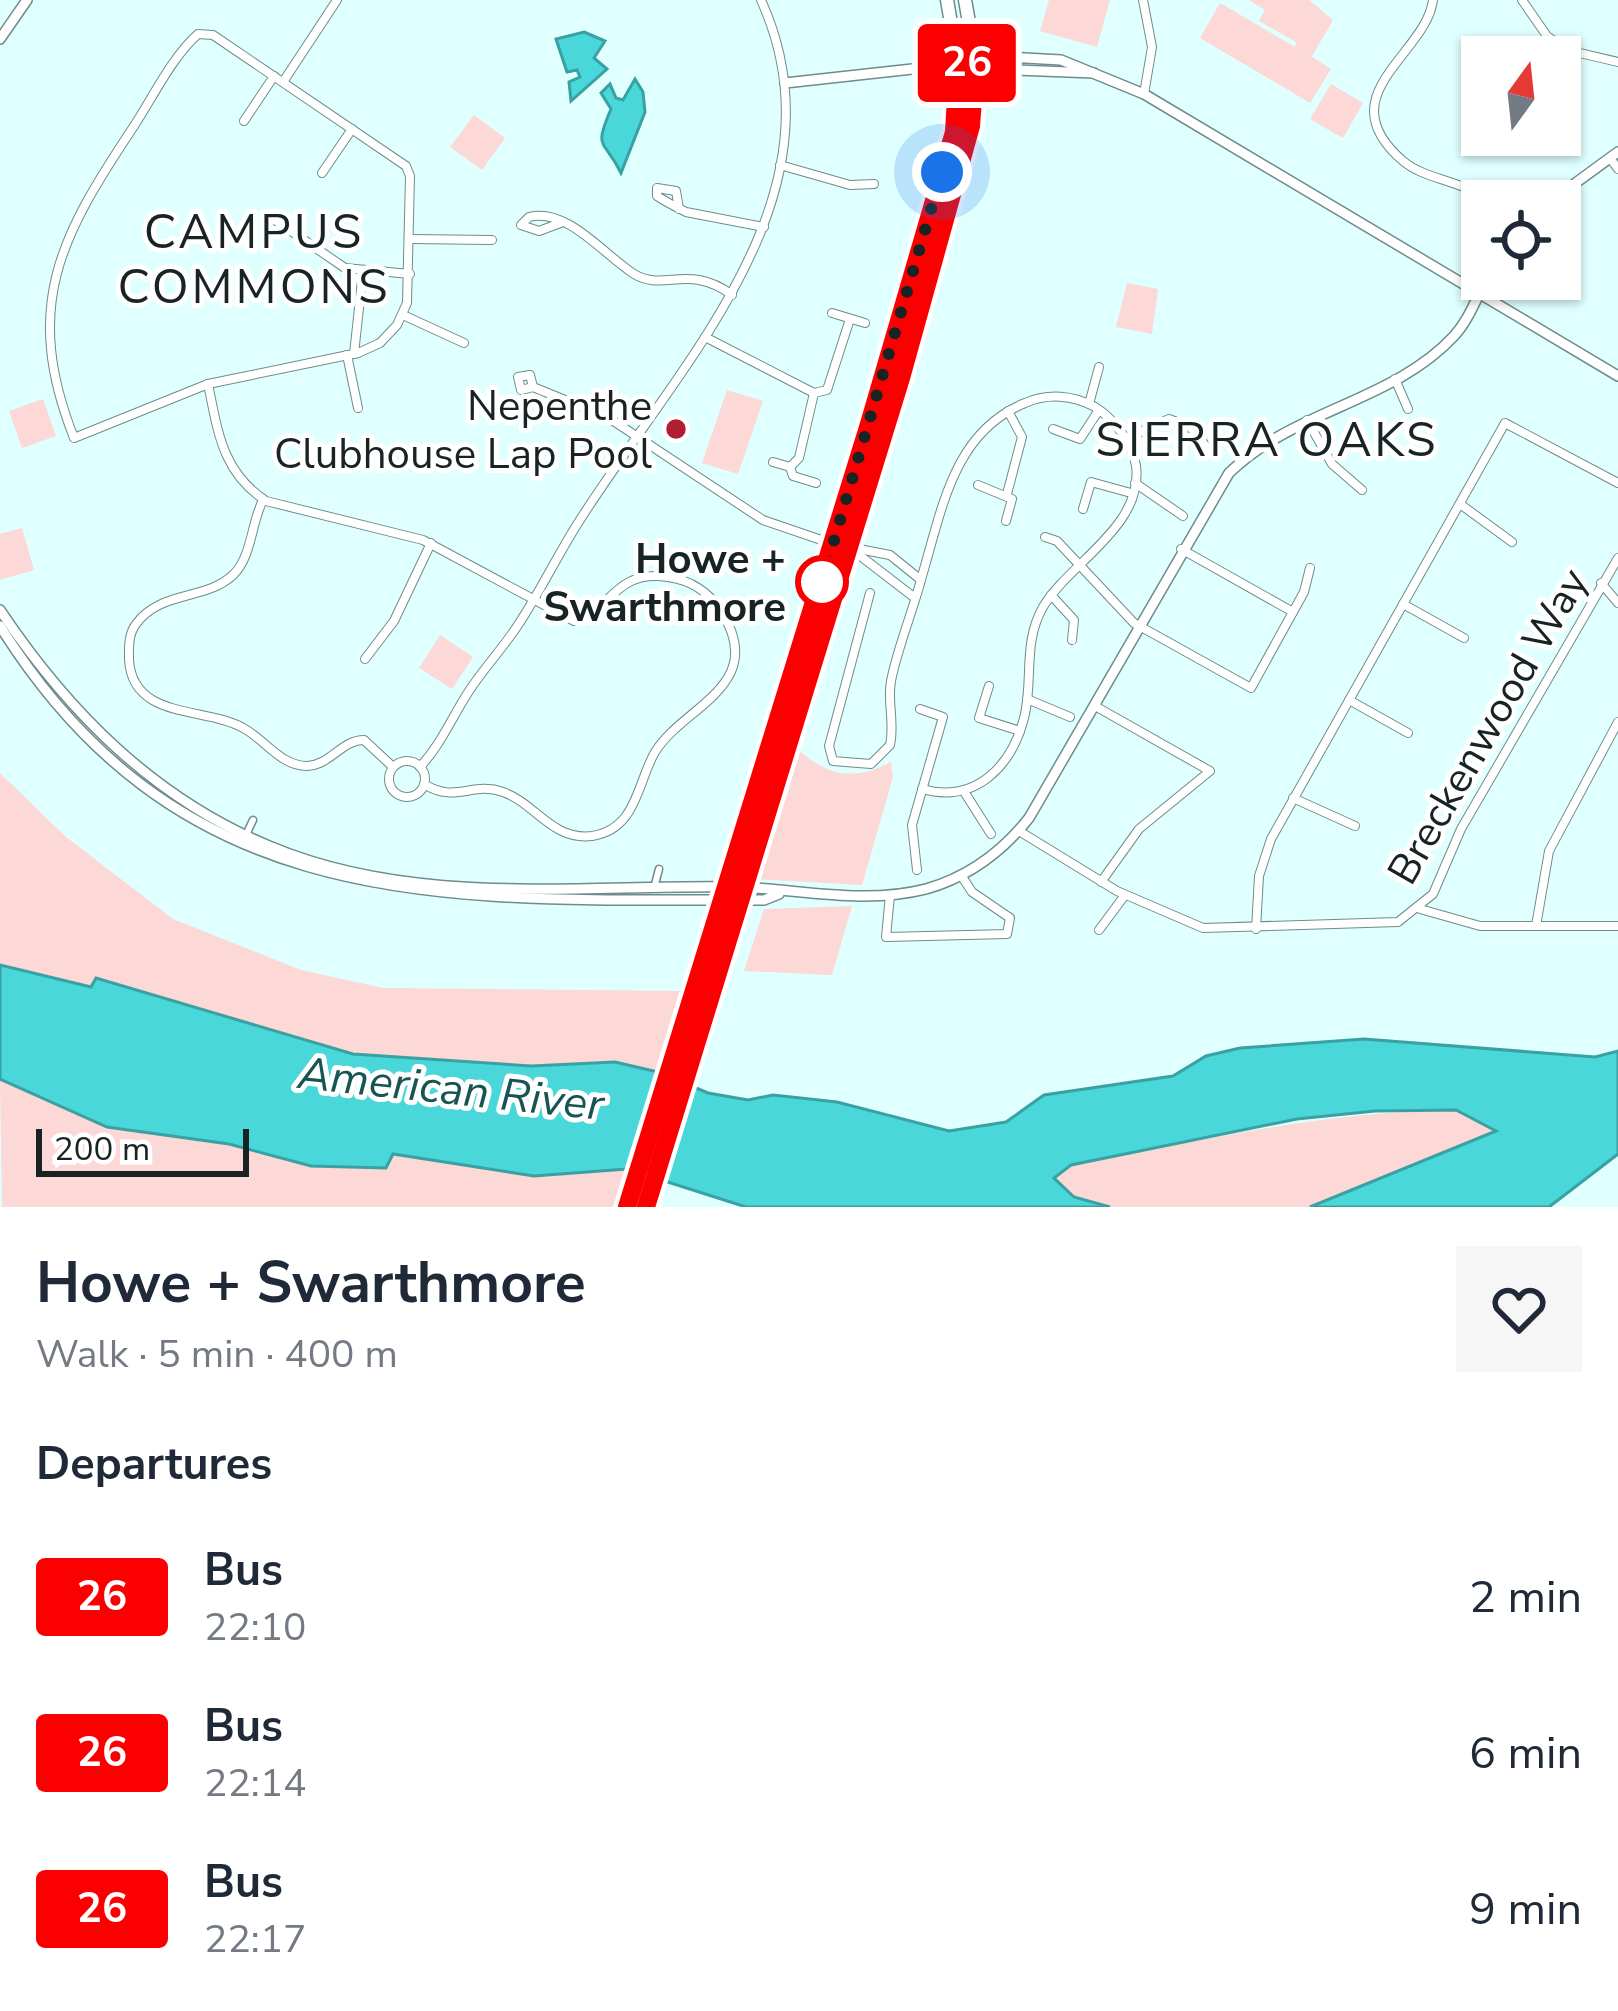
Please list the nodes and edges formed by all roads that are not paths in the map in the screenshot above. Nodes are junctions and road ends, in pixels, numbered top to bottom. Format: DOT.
graph roads {
  1 [pos="26,0"];
  2 [pos="337,0"];
  3 [pos="761,0"];
  4 [pos="947,0"];
  5 [pos="965,0"];
  6 [pos="1144,0"];
  7 [pos="1432,0"];
  8 [pos="1522,0"];
  9 [pos="0,39"];
  10 [pos="976,62"];
  11 [pos="1618,62"];
  12 [pos="958,64"];
  13 [pos="278,79"];
  14 [pos="785,83"];
  15 [pos="1144,94"];
  16 [pos="244,122"];
  17 [pos="352,129"];
  18 [pos="1614,155"];
  19 [pos="781,165"];
  20 [pos="1618,169"];
  21 [pos="322,173"];
  22 [pos="1580,180"];
  23 [pos="874,184"];
  24 [pos="1461,184"];
  25 [pos="680,209"];
  26 [pos="266,214"];
  27 [pos="562,222"];
  28 [pos="764,227"];
  29 [pos="410,239"];
  30 [pos="493,240"];
  31 [pos="363,271"];
  32 [pos="410,274"];
  33 [pos="1461,283"];
  34 [pos="733,295"];
  35 [pos="1475,300"];
  36 [pos="1489,300"];
  37 [pos="832,314"];
  38 [pos="403,315"];
  39 [pos="850,319"];
  40 [pos="865,322"];
  41 [pos="705,337"];
  42 [pos="464,343"];
  43 [pos="351,355"];
  44 [pos="1100,367"];
  45 [pos="1618,376"];
  46 [pos="1395,379"];
  47 [pos="208,384"];
  48 [pos="533,387"];
  49 [pos="814,393"];
  50 [pos="1094,407"];
  51 [pos="358,408"];
  52 [pos="1408,409"];
  53 [pos="1008,411"];
  54 [pos="1307,418"];
  55 [pos="1053,429"];
  56 [pos="636,436"];
  57 [pos="1124,439"];
  58 [pos="1209,450"];
  59 [pos="772,462"];
  60 [pos="790,467"];
  61 [pos="816,483"];
  62 [pos="1618,483"];
  63 [pos="978,485"];
  64 [pos="1134,488"];
  65 [pos="1362,490"];
  66 [pos="1007,494"];
  67 [pos="263,500"];
  68 [pos="1460,504"];
  69 [pos="1083,509"];
  70 [pos="1183,516"];
  71 [pos="1006,521"];
  72 [pos="1045,537"];
  73 [pos="1512,542"];
  74 [pos="431,543"];
  75 [pos="833,544"];
  76 [pos="849,547"];
  77 [pos="1180,549"];
  78 [pos="1618,558"];
  79 [pos="1080,565"];
  80 [pos="1310,568"];
  81 [pos="921,580"];
  82 [pos="1601,583"];
  83 [pos="870,593"];
  84 [pos="1051,596"];
  85 [pos="915,598"];
  86 [pos="535,599"];
  87 [pos="1618,603"];
  88 [pos="1403,604"];
  89 [pos="0,610"];
  90 [pos="1293,612"];
  91 [pos="22,617"];
  92 [pos="5,626"];
  93 [pos="1140,626"];
  94 [pos="1464,638"];
  95 [pos="1072,640"];
  96 [pos="365,659"];
  97 [pos="989,686"];
  98 [pos="1027,699"];
  99 [pos="1349,700"];
  100 [pos="1095,706"];
  101 [pos="920,709"];
  102 [pos="1070,717"];
  103 [pos="1618,722"];
  104 [pos="1020,731"];
  105 [pos="1408,733"];
  106 [pos="420,766"];
  107 [pos="393,767"];
  108 [pos="424,784"];
  109 [pos="922,789"];
  110 [pos="965,793"];
  111 [pos="1293,798"];
  112 [pos="254,820"];
  113 [pos="1354,826"];
  114 [pos="1019,831"];
  115 [pos="991,834"];
  116 [pos="246,835"];
  117 [pos="659,869"];
  118 [pos="917,870"];
  119 [pos="961,875"];
  120 [pos="1101,882"];
  121 [pos="654,888"];
  122 [pos="779,893"];
  123 [pos="890,895"];
  124 [pos="1125,895"];
  125 [pos="1420,909"];
  126 [pos="1536,926"];
  127 [pos="1618,926"];
  128 [pos="1256,929"];
  129 [pos="1099,930"];
  130 [pos="627,1207"];
  131 [pos="646,1207"];
  1 -- 9 [label="street"];
  2 -- 13 [label="street"];
  3 -- 14 [label="street"];
  4 -- 12 [label="main road"];
  5 -- 10 [label="main road"];
  6 -- 15 [label="street"];
  7 -- 24 [label="street"];
  8 -- 11 [label="street"];
  10 -- 12 [label="street"];
  10 -- 15 [label="street"];
  10 -- 76 [label="main road"];
  12 -- 14 [label="street"];
  12 -- 75 [label="main road"];
  13 -- 16 [label="street"];
  13 -- 17 [label="street"];
  13 -- 47 [label="street"];
  14 -- 19 [label="street"];
  15 -- 33 [label="street"];
  17 -- 21 [label="street"];
  17 -- 29 [label="street"];
  18 -- 20 [label="street"];
  18 -- 22 [label="street"];
  19 -- 23 [label="street"];
  19 -- 28 [label="street"];
  25 -- 28 [label="street"];
  26 -- 31 [label="street"];
  27 -- 27 [label="street"];
  27 -- 34 [label="street"];
  28 -- 34 [label="street"];
  29 -- 30 [label="street"];
  29 -- 32 [label="street"];
  31 -- 32 [label="street"];
  31 -- 43 [label="street"];
  32 -- 38 [label="street"];
  34 -- 41 [label="street"];
  35 -- 46 [label="street"];
  36 -- 45 [label="street"];
  37 -- 39 [label="street"];
  38 -- 42 [label="street"];
  38 -- 43 [label="street"];
  39 -- 40 [label="street"];
  39 -- 49 [label="street"];
  41 -- 49 [label="street"];
  41 -- 56 [label="street"];
  43 -- 47 [label="street"];
  43 -- 51 [label="street"];
  44 -- 50 [label="street"];
  46 -- 52 [label="street"];
  46 -- 54 [label="street"];
  47 -- 67 [label="street"];
  48 -- 56 [label="street"];
  49 -- 60 [label="street"];
  50 -- 53 [label="street"];
  50 -- 55 [label="street"];
  50 -- 57 [label="street"];
  53 -- 66 [label="street"];
  53 -- 81 [label="street"];
  54 -- 65 [label="street"];
  54 -- 77 [label="street"];
  56 -- 75 [label="street"];
  56 -- 86 [label="street"];
  57 -- 58 [label="street"];
  57 -- 64 [label="street"];
  59 -- 60 [label="street"];
  60 -- 61 [label="street"];
  62 -- 68 [label="street"];
  63 -- 66 [label="street"];
  64 -- 69 [label="street"];
  64 -- 70 [label="street"];
  64 -- 79 [label="street"];
  66 -- 71 [label="street"];
  67 -- 74 [label="street"];
  67 -- 107 [label="street"];
  68 -- 73 [label="street"];
  68 -- 88 [label="street"];
  72 -- 79 [label="street"];
  74 -- 86 [label="street"];
  74 -- 96 [label="street"];
  75 -- 76 [label="street"];
  75 -- 130 [label="main road, bridge"];
  76 -- 81 [label="street"];
  76 -- 85 [label="street"];
  76 -- 131 [label="main road, bridge"];
  77 -- 90 [label="street"];
  77 -- 93 [label="street"];
  78 -- 82 [label="street, Breckenwood Way"];
  79 -- 84 [label="street"];
  79 -- 93 [label="street"];
  80 -- 90 [label="street"];
  81 -- 85 [label="street"];
  82 -- 87 [label="street"];
  82 -- 125 [label="street, Breckenwood Way"];
  83 -- 85 [label="street"];
  84 -- 95 [label="street"];
  84 -- 98 [label="street"];
  86 -- 106 [label="street"];
  86 -- 108 [label="street"];
  88 -- 94 [label="street"];
  88 -- 99 [label="street"];
  89 -- 92 [label="street"];
  90 -- 93 [label="street"];
  91 -- 92 [label="street"];
  92 -- 116 [label="street"];
  92 -- 122 [label="street"];
  93 -- 100 [label="street"];
  97 -- 104 [label="street"];
  98 -- 102 [label="street"];
  98 -- 104 [label="street"];
  99 -- 105 [label="street"];
  99 -- 111 [label="street"];
  100 -- 114 [label="street"];
  100 -- 120 [label="street"];
  101 -- 109 [label="street"];
  103 -- 126 [label="street"];
  104 -- 110 [label="street"];
  106 -- 107 [label="street"];
  106 -- 108 [label="street"];
  107 -- 108 [label="street"];
  109 -- 110 [label="street"];
  109 -- 118 [label="street"];
  110 -- 115 [label="street"];
  111 -- 113 [label="street"];
  111 -- 128 [label="street"];
  112 -- 116 [label="street"];
  114 -- 119 [label="street"];
  114 -- 120 [label="street, Breckenwood Way"];
  116 -- 121 [label="street"];
  117 -- 121 [label="street"];
  119 -- 123 [label="street"];
  119 -- 123 [label="street"];
  120 -- 124 [label="street, Breckenwood Way"];
  121 -- 122 [label="street"];
  122 -- 123 [label="street"];
  124 -- 128 [label="street, Breckenwood Way"];
  124 -- 129 [label="street"];
  125 -- 126 [label="street"];
  125 -- 128 [label="street, Breckenwood Way"];
  126 -- 127 [label="street"];
}
